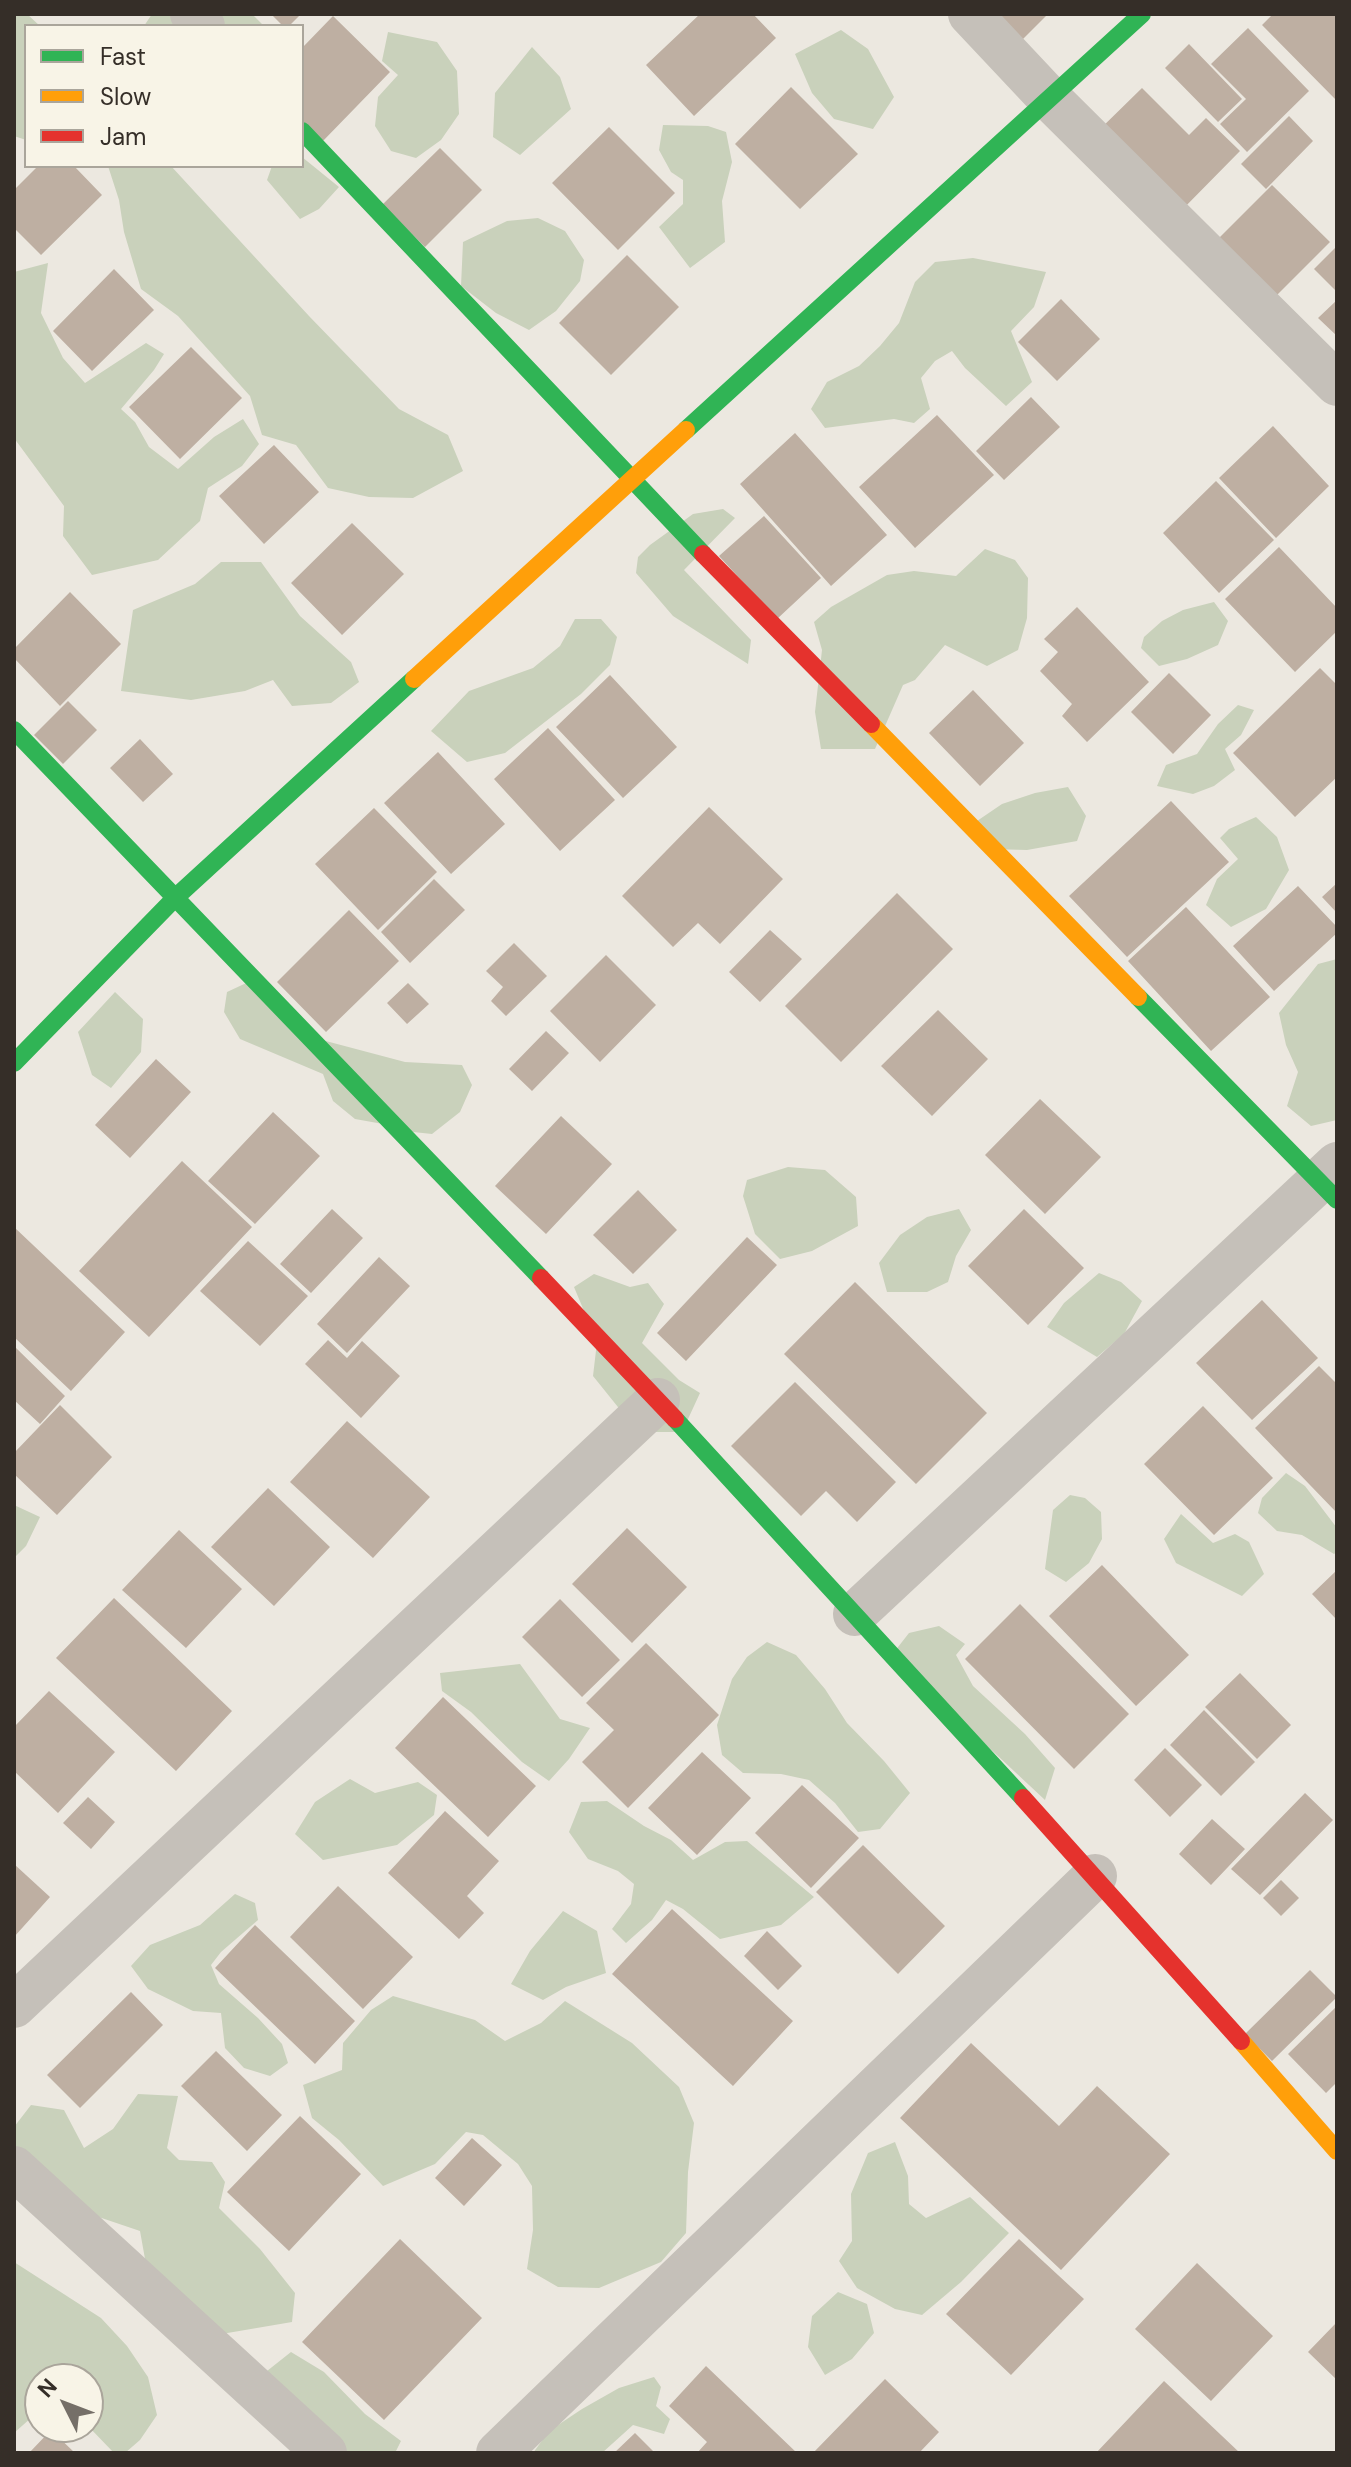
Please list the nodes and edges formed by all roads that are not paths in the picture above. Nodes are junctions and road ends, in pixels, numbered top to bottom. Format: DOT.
graph roads {
  1 [pos="970,14"];
  2 [pos="1142,14"];
  3 [pos="1048,97"];
  4 [pos="304,133"];
  5 [pos="1337,384"];
  6 [pos="631,480"];
  7 [pos="14,730"];
  8 [pos="176,897"];
  9 [pos="14,1063"];
  10 [pos="1331,1182"];
  11 [pos="658,1400"];
  12 [pos="855,1614"];
  13 [pos="1095,1876"];
  14 [pos="14,2006"];
  15 [pos="1337,2151"];
  16 [pos="14,2168"];
  17 [pos="325,2453"];
  18 [pos="498,2453"];
  1 -- 3 [label="street"];
  2 -- 3 [label="street"];
  3 -- 5 [label="street"];
  3 -- 6 [label="street"];
  4 -- 6 [label="street"];
  6 -- 8 [label="street"];
  6 -- 10 [label="street"];
  7 -- 8 [label="street"];
  8 -- 9 [label="street"];
  8 -- 11 [label="street"];
  10 -- 12 [label="street"];
  11 -- 12 [label="street"];
  11 -- 14 [label="street"];
  12 -- 13 [label="street"];
  13 -- 15 [label="street"];
  13 -- 18 [label="street"];
  16 -- 17 [label="street"];
}
